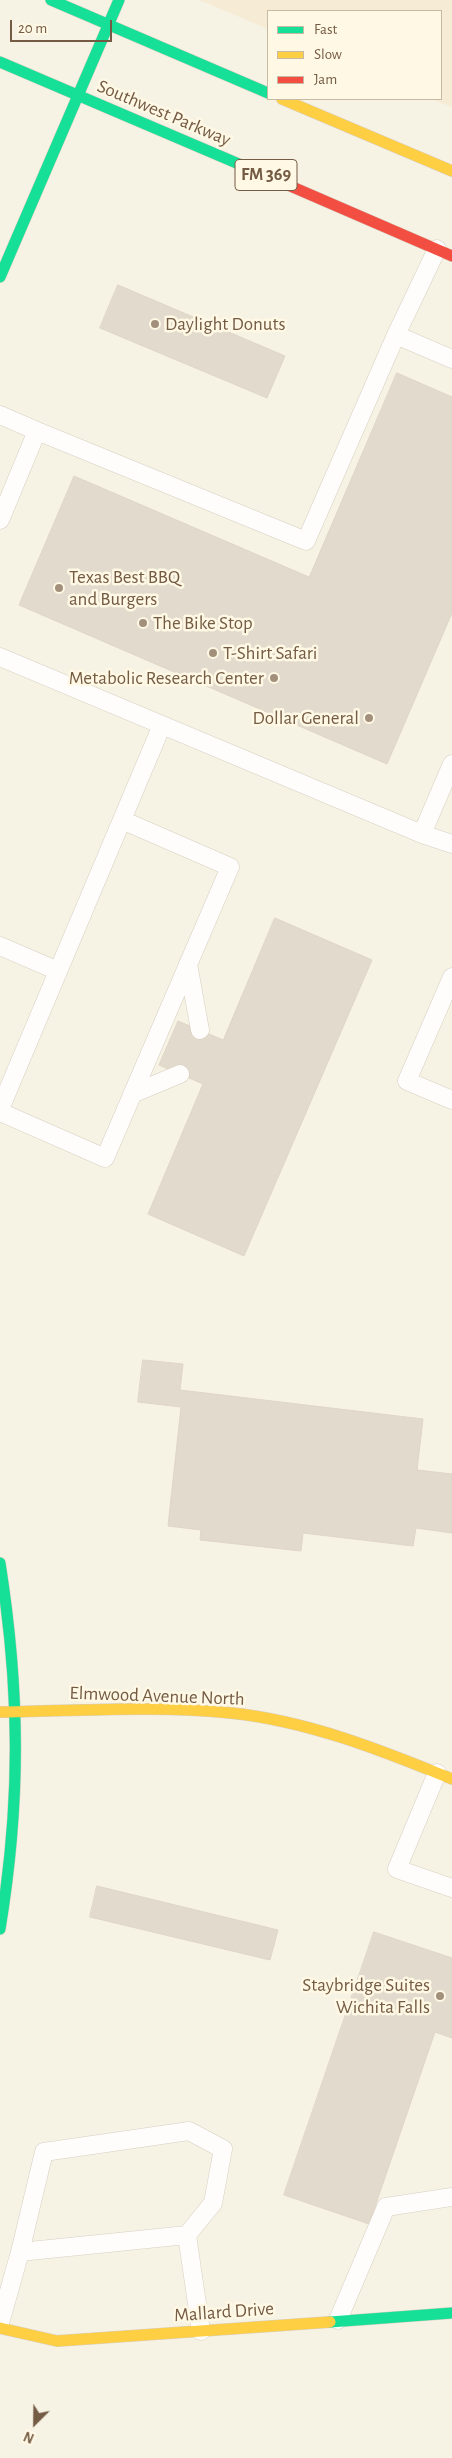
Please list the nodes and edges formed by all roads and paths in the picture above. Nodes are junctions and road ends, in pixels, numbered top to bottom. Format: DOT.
graph roads {
  1 [pos="51,0"];
  2 [pos="119,0"];
  3 [pos="108,25"];
  4 [pos="0,62"];
  5 [pos="267,93"];
  6 [pos="79,95"];
  7 [pos="284,100"];
  8 [pos="452,171"];
  9 [pos="444,252"];
  10 [pos="0,277"];
  11 [pos="396,335"];
  12 [pos="452,359"];
  13 [pos="0,415"];
  14 [pos="37,431"];
  15 [pos="0,520"];
  16 [pos="0,657"];
  17 [pos="162,725"];
  18 [pos="452,764"];
  19 [pos="122,820"];
  20 [pos="422,834"];
  21 [pos="452,844"];
  22 [pos="0,946"];
  23 [pos="188,964"];
  24 [pos="58,971"];
  25 [pos="452,976"];
  26 [pos="200,1030"];
  27 [pos="180,1074"];
  28 [pos="132,1094"];
  29 [pos="452,1100"];
  30 [pos="0,1111"];
  31 [pos="0,1563"];
  32 [pos="18,1711"];
  33 [pos="0,1712"];
  34 [pos="445,1776"];
  35 [pos="452,1888"];
  36 [pos="0,1929"];
  37 [pos="452,2197"];
  38 [pos="187,2235"];
  39 [pos="20,2252"];
  40 [pos="452,2312"];
  41 [pos="338,2320"];
  42 [pos="0,2323"];
  43 [pos="0,2328"];
  44 [pos="201,2331"];
  1 -- 3 [label="street"];
  2 -- 3 [label="street"];
  3 -- 5 [label="street"];
  3 -- 6 [label="street"];
  4 -- 6 [label="street, Southwest Parkway / FM 369"];
  6 -- 9 [label="street, Southwest Parkway / FM 369"];
  6 -- 10 [label="street"];
  7 -- 8 [label="street"];
  9 -- 11 [label="lane"];
  11 -- 12 [label="lane"];
  11 -- 14 [label="lane"];
  13 -- 14 [label="lane"];
  14 -- 15 [label="lane"];
  16 -- 17 [label="lane"];
  17 -- 19 [label="lane"];
  17 -- 20 [label="lane"];
  18 -- 20 [label="lane"];
  19 -- 23 [label="lane"];
  19 -- 24 [label="lane"];
  20 -- 21 [label="lane"];
  22 -- 24 [label="lane"];
  23 -- 26 [label="lane"];
  23 -- 28 [label="lane"];
  24 -- 30 [label="lane"];
  25 -- 29 [label="lane"];
  27 -- 28 [label="lane"];
  28 -- 30 [label="lane"];
  31 -- 32 [label="street"];
  32 -- 33 [label="street, Elmwood Avenue North"];
  32 -- 34 [label="street, Elmwood Avenue North"];
  32 -- 36 [label="street"];
  34 -- 35 [label="lane"];
  37 -- 41 [label="lane"];
  38 -- 39 [label="lane"];
  38 -- 39 [label="lane"];
  38 -- 44 [label="lane"];
  39 -- 42 [label="lane"];
  40 -- 41 [label="street, Mallard Drive"];
  41 -- 44 [label="street, Mallard Drive"];
  43 -- 44 [label="street, Mallard Drive"];
}
